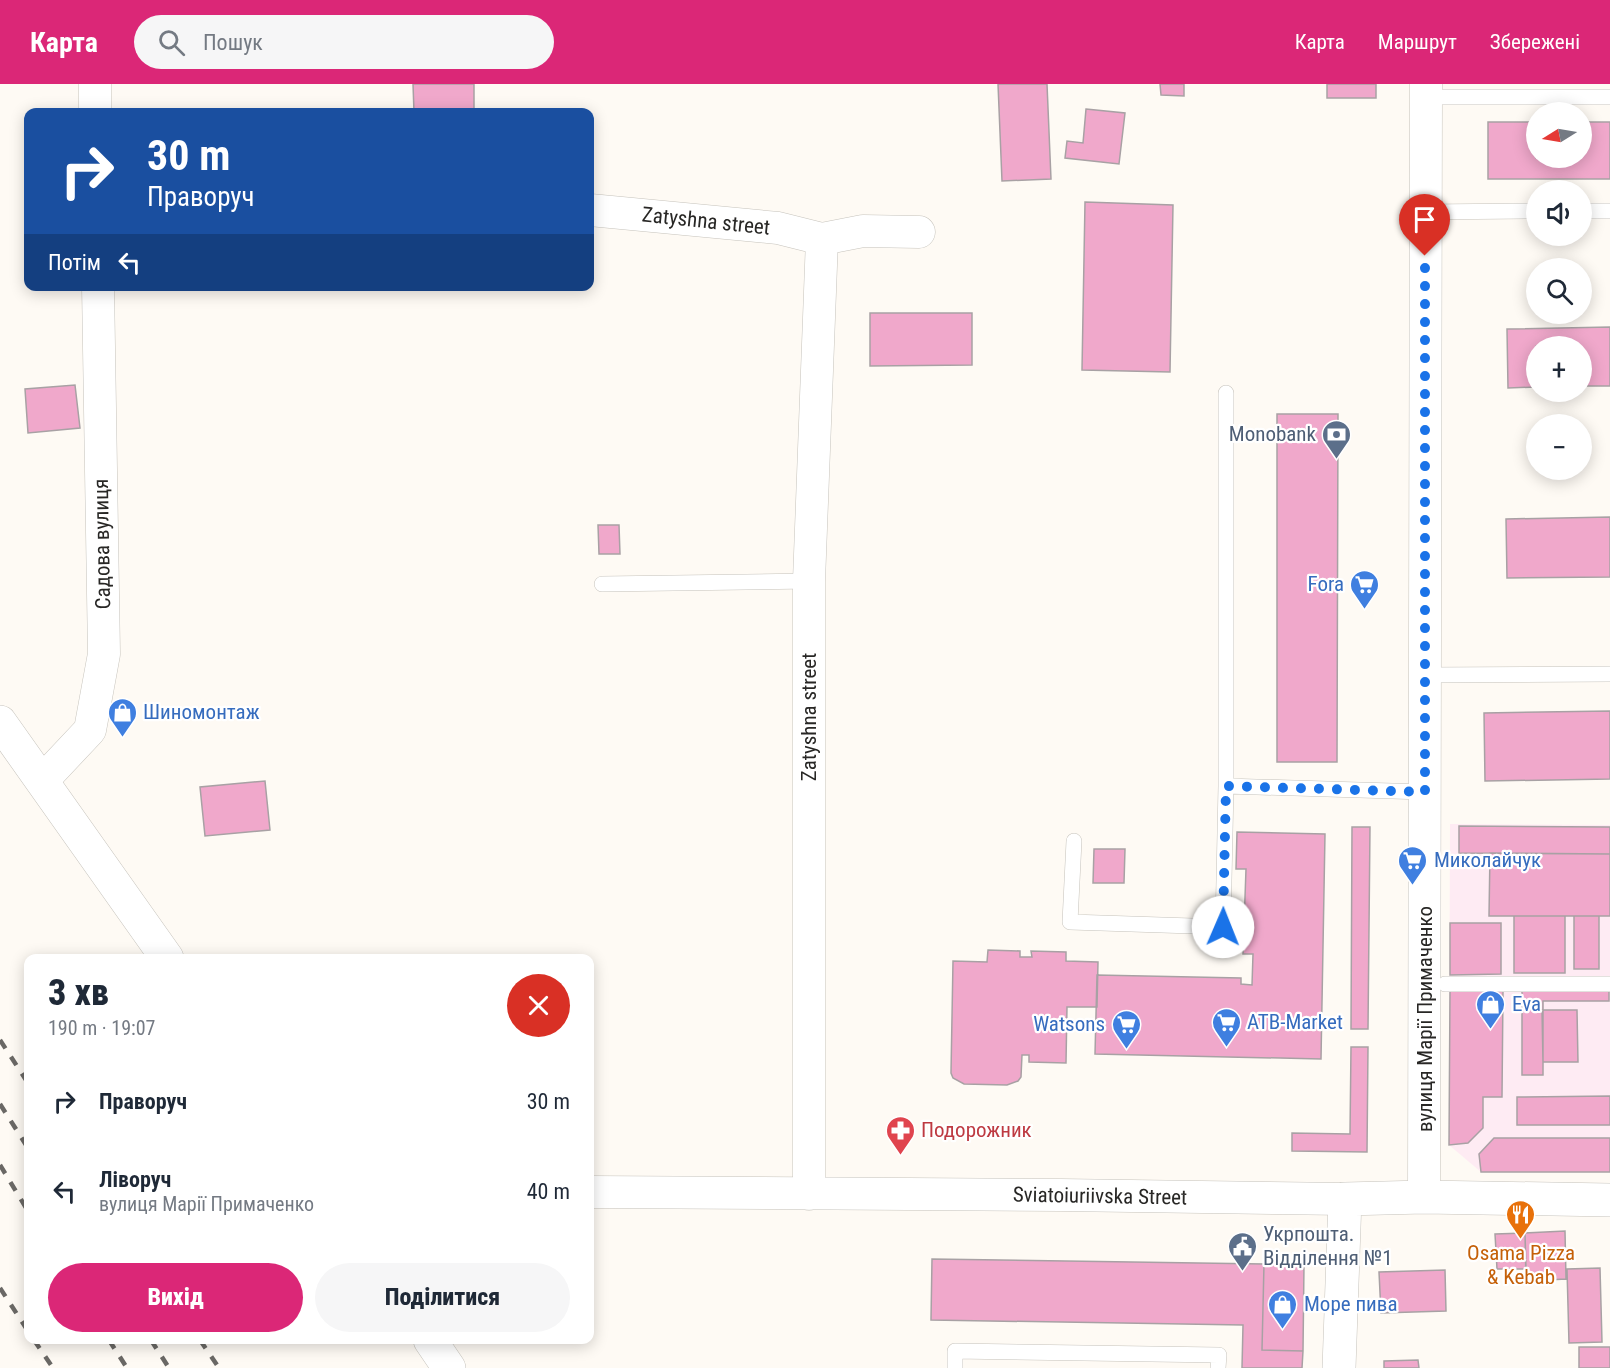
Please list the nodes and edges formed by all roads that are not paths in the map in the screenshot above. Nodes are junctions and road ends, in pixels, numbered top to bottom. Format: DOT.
graph roads {
  1 [pos="95,84"];
  2 [pos="1426,90"];
  3 [pos="1610,97"];
  4 [pos="95,108"];
  5 [pos="594,210"];
  6 [pos="1526,211"];
  7 [pos="1592,211"];
  8 [pos="1610,211"];
  9 [pos="1425,212"];
  10 [pos="918,232"];
  11 [pos="822,239"];
  12 [pos="98,291"];
  13 [pos="1226,393"];
  14 [pos="809,581"];
  15 [pos="602,584"];
  16 [pos="1610,674"];
  17 [pos="1425,675"];
  18 [pos="0,722"];
  19 [pos="42,781"];
  20 [pos="1226,786"];
  21 [pos="1425,792"];
  22 [pos="1074,841"];
  23 [pos="164,954"];
  24 [pos="1445,984"];
  25 [pos="1610,984"];
  26 [pos="594,1192"];
  27 [pos="809,1194"];
  28 [pos="1424,1197"];
  29 [pos="1345,1199"];
  30 [pos="1610,1200"];
  31 [pos="433,1344"];
  32 [pos="449,1368"];
  33 [pos="955,1368"];
  34 [pos="1218,1368"];
  35 [pos="1340,1368"];
  1 -- 4 [label="street"];
  2 -- 3 [label="lane"];
  2 -- 9 [label="street, вулиця Марії Примаченко"];
  5 -- 11 [label="street, Zatyshna street"];
  6 -- 9 [label="lane"];
  7 -- 8 [label="lane"];
  9 -- 17 [label="street, вулиця Марії Примаченко"];
  10 -- 11 [label="street, Zatyshna street"];
  11 -- 14 [label="street, Zatyshna street"];
  12 -- 19 [label="street, Садова вулиця"];
  13 -- 20 [label="lane"];
  14 -- 15 [label="lane"];
  14 -- 27 [label="street, Zatyshna street"];
  16 -- 17 [label="lane"];
  17 -- 21 [label="street, вулиця Марії Примаченко"];
  18 -- 19 [label="street"];
  19 -- 23 [label="street"];
  20 -- 21 [label="lane"];
  20 -- 22 [label="lane"];
  21 -- 28 [label="street, вулиця Марії Примаченко"];
  24 -- 25 [label="lane"];
  26 -- 27 [label="street, Sviatoiuriivska Street"];
  27 -- 29 [label="street, Sviatoiuriivska Street"];
  28 -- 29 [label="street, Sviatoiuriivska Street"];
  28 -- 30 [label="street, Sviatoiuriivska Street"];
  29 -- 35 [label="street"];
  31 -- 32 [label="street"];
  33 -- 34 [label="lane"];
}
